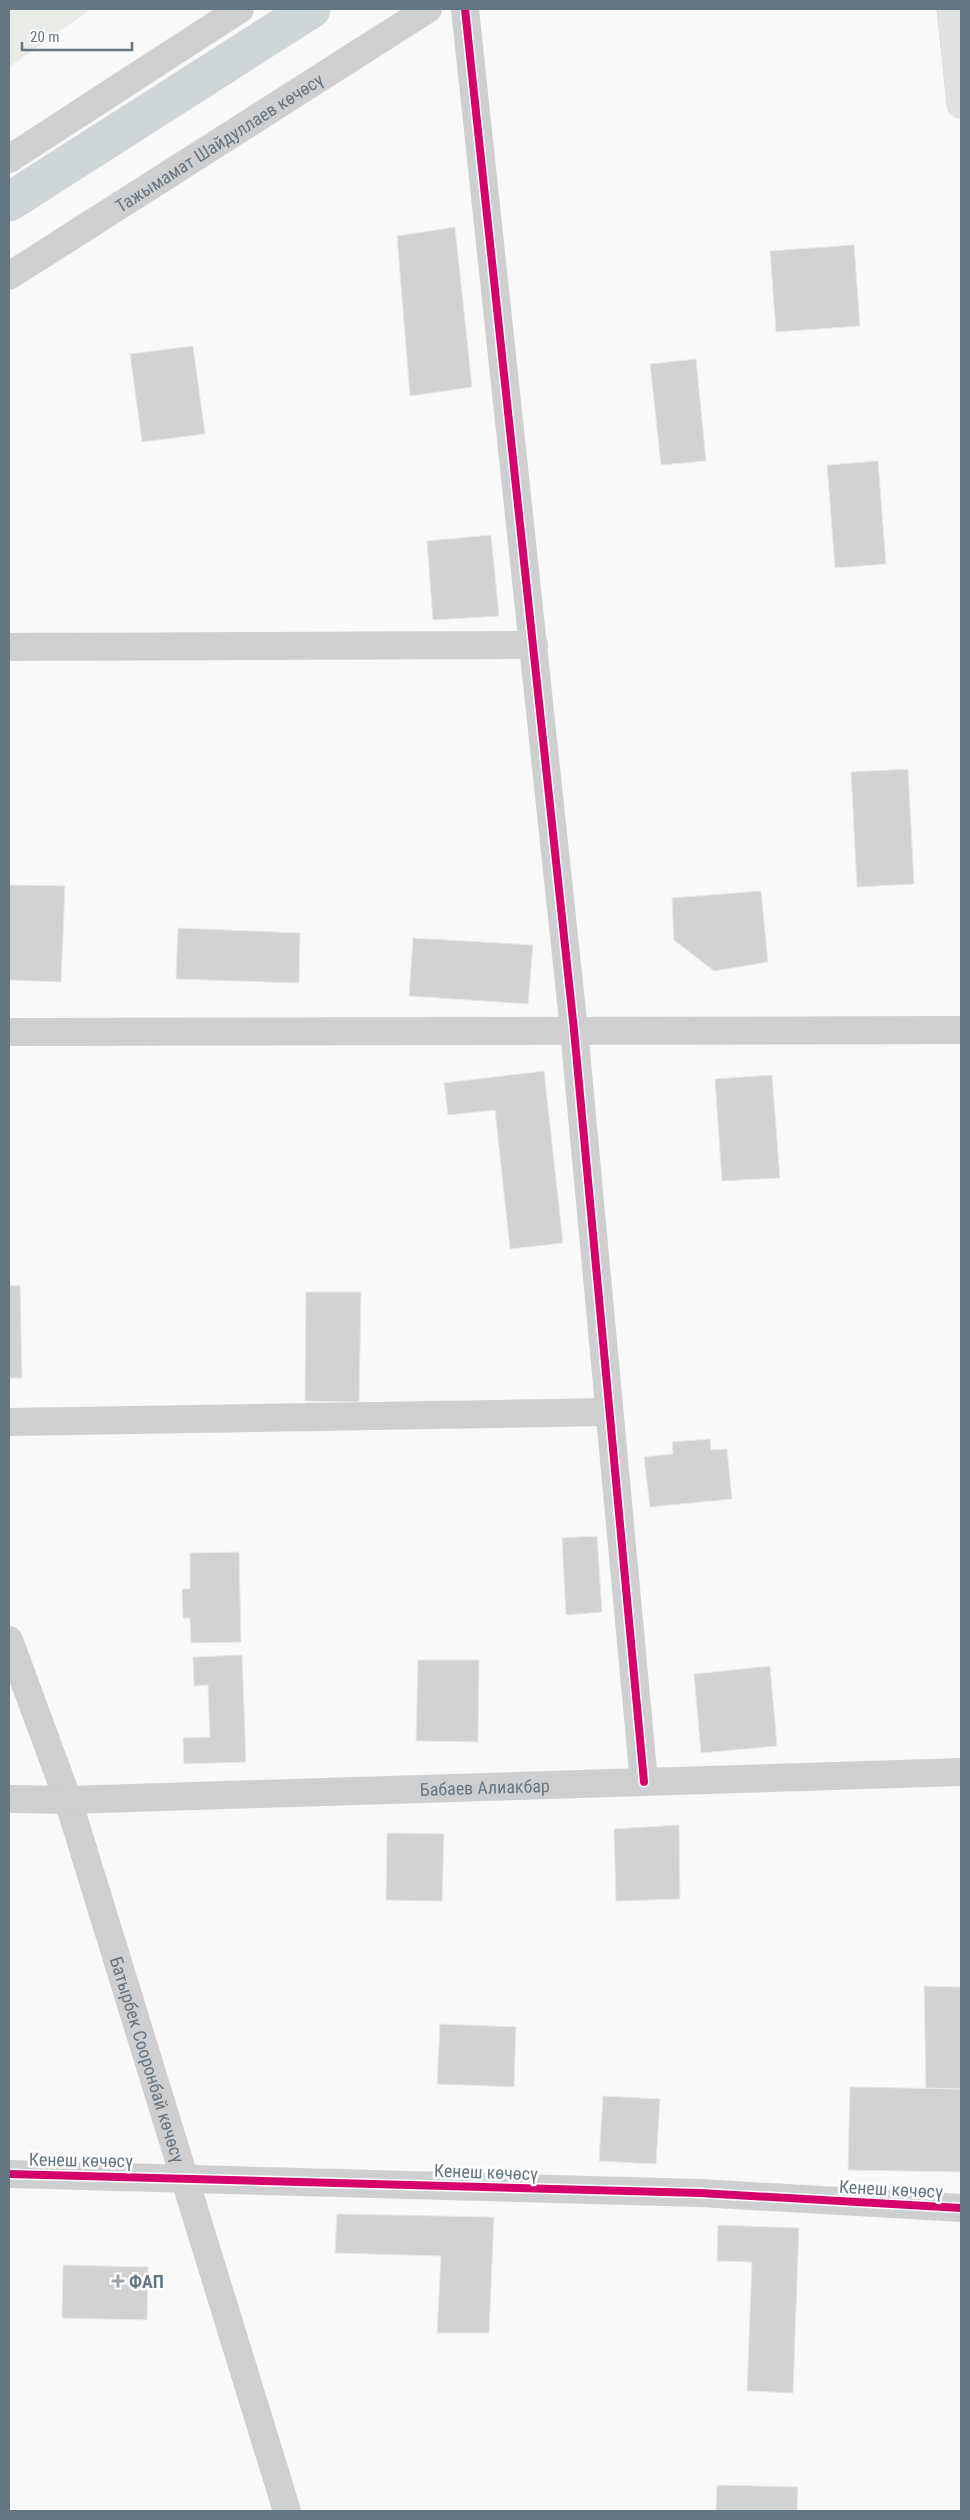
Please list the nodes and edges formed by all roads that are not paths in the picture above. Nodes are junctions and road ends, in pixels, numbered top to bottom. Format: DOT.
graph roads {
  1 [pos="240,9"];
  2 [pos="428,9"];
  3 [pos="465,9"];
  4 [pos="951,9"];
  5 [pos="961,104"];
  6 [pos="9,159"];
  7 [pos="9,276"];
  8 [pos="534,645"];
  9 [pos="9,647"];
  10 [pos="574,1030"];
  11 [pos="961,1030"];
  12 [pos="9,1032"];
  13 [pos="609,1412"];
  14 [pos="9,1422"];
  15 [pos="9,1640"];
  16 [pos="961,1772"];
  17 [pos="644,1782"];
  18 [pos="9,1799"];
  19 [pos="68,1800"];
  20 [pos="9,2174"];
  21 [pos="184,2178"];
  22 [pos="961,2208"];
  23 [pos="287,2511"];
  1 -- 6 [label="street"];
  2 -- 7 [label="street, Тажымамат Шайдуллаев көчөсү"];
  3 -- 8 [label="street"];
  4 -- 5 [label="highway"];
  8 -- 9 [label="street"];
  8 -- 10 [label="street"];
  10 -- 11 [label="street"];
  10 -- 12 [label="street"];
  10 -- 13 [label="street"];
  13 -- 14 [label="street"];
  13 -- 17 [label="street"];
  15 -- 19 [label="street, Батырбек Сооронбай көчөсү"];
  16 -- 17 [label="street, Бабаев Алиакбар"];
  17 -- 19 [label="street, Бабаев Алиакбар"];
  18 -- 19 [label="street, Бабаев Алиакбар"];
  19 -- 21 [label="street, Батырбек Сооронбай көчөсү"];
  20 -- 21 [label="street, Кенеш көчөсү"];
  21 -- 22 [label="street, Кенеш көчөсү"];
  21 -- 23 [label="street, Батырбек Сооронбай көчөсү"];
}
